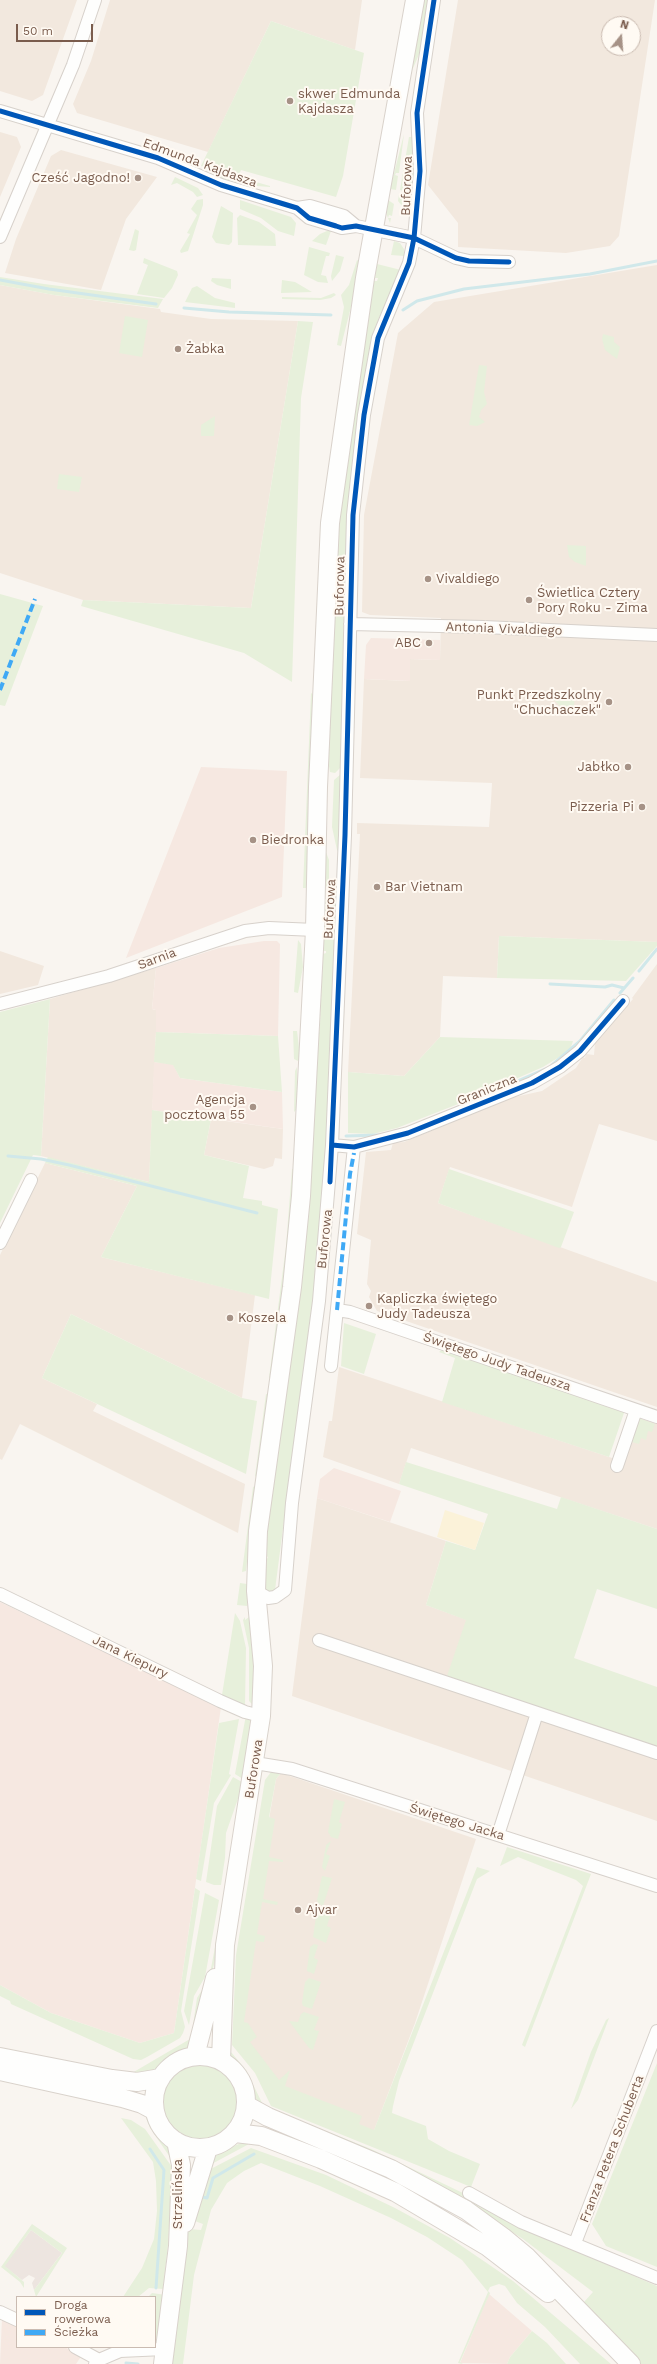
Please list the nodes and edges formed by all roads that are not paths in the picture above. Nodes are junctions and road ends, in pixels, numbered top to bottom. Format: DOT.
graph roads {
  1 [pos="95,0"];
  2 [pos="415,0"];
  3 [pos="434,0"];
  4 [pos="0,111"];
  5 [pos="48,125"];
  6 [pos="374,230"];
  7 [pos="0,237"];
  8 [pos="414,238"];
  9 [pos="509,262"];
  10 [pos="350,624"];
  11 [pos="657,636"];
  12 [pos="315,930"];
  13 [pos="623,1002"];
  14 [pos="0,1004"];
  15 [pos="332,1145"];
  16 [pos="354,1147"];
  17 [pos="30,1180"];
  18 [pos="0,1243"];
  19 [pos="337,1310"];
  20 [pos="331,1366"];
  21 [pos="636,1410"];
  22 [pos="657,1417"];
  23 [pos="616,1466"];
  24 [pos="256,1591"];
  25 [pos="0,1594"];
  26 [pos="319,1640"];
  27 [pos="537,1713"];
  28 [pos="261,1716"];
  29 [pos="657,1754"];
  30 [pos="255,1763"];
  31 [pos="498,1835"];
  32 [pos="657,1886"];
  33 [pos="225,1945"];
  34 [pos="657,2031"];
  35 [pos="195,2056"];
  36 [pos="0,2057"];
  37 [pos="221,2061"];
  38 [pos="0,2071"];
  39 [pos="161,2078"];
  40 [pos="246,2105"];
  41 [pos="155,2111"];
  42 [pos="235,2133"];
  43 [pos="176,2141"];
  44 [pos="208,2148"];
  45 [pos="469,2193"];
  46 [pos="575,2243"];
  47 [pos="178,2246"];
  48 [pos="657,2278"];
  49 [pos="0,2312"];
  50 [pos="16,2320"];
  51 [pos="76,2348"];
  52 [pos="164,2356"];
  53 [pos="97,2362"];
  54 [pos="630,2364"];
  1 -- 5 [label="street"];
  2 -- 6 [label="main road, Buforowa"];
  3 -- 8 [label="street, Buforowa"];
  4 -- 5 [label="street, Edmunda Kajdasza"];
  5 -- 6 [label="street, Edmunda Kajdasza"];
  5 -- 7 [label="street"];
  6 -- 8 [label="street, Edmunda Kajdasza"];
  6 -- 12 [label="main road, Buforowa"];
  8 -- 9 [label="street, Edmunda Kajdasza"];
  8 -- 10 [label="street, Buforowa"];
  10 -- 11 [label="street, Antonia Vivaldiego"];
  10 -- 15 [label="street, Buforowa"];
  12 -- 14 [label="street, Sarnia"];
  12 -- 24 [label="main road, Buforowa"];
  13 -- 16 [label="street, Graniczna"];
  15 -- 16 [label="street, Graniczna"];
  15 -- 24 [label="street, Buforowa"];
  16 -- 19 [label="street"];
  17 -- 18 [label="street"];
  19 -- 20 [label="street"];
  19 -- 21 [label="street, Świętego Judy Tadeusza"];
  21 -- 22 [label="street, Świętego Judy Tadeusza"];
  21 -- 23 [label="street"];
  24 -- 28 [label="main road, Buforowa"];
  25 -- 28 [label="street, Jana Kiepury"];
  26 -- 27 [label="street"];
  27 -- 29 [label="street"];
  27 -- 31 [label="street"];
  28 -- 30 [label="main road, Buforowa"];
  30 -- 31 [label="street, Świętego Jacka"];
  30 -- 33 [label="main road, Buforowa"];
  31 -- 32 [label="street, Świętego Jacka"];
  33 -- 35 [label="main road, Buforowa"];
  33 -- 37 [label="main road, Buforowa"];
  34 -- 46 [label="street, Franza Petera Schuberta"];
  35 -- 37 [label="main road"];
  35 -- 39 [label="main road"];
  36 -- 39 [label="main road"];
  37 -- 40 [label="main road"];
  38 -- 41 [label="main road"];
  39 -- 41 [label="main road"];
  40 -- 42 [label="main road"];
  40 -- 54 [label="main road"];
  41 -- 43 [label="main road"];
  42 -- 44 [label="main road"];
  42 -- 54 [label="main road"];
  43 -- 44 [label="main road"];
  43 -- 47 [label="main road, Strzelińska"];
  44 -- 47 [label="main road, Strzelińska"];
  45 -- 46 [label="street"];
  46 -- 48 [label="street"];
  47 -- 52 [label="main road, Strzelińska"];
  49 -- 50 [label="street"];
  51 -- 53 [label="street"];
  52 -- 53 [label="street"];
}
